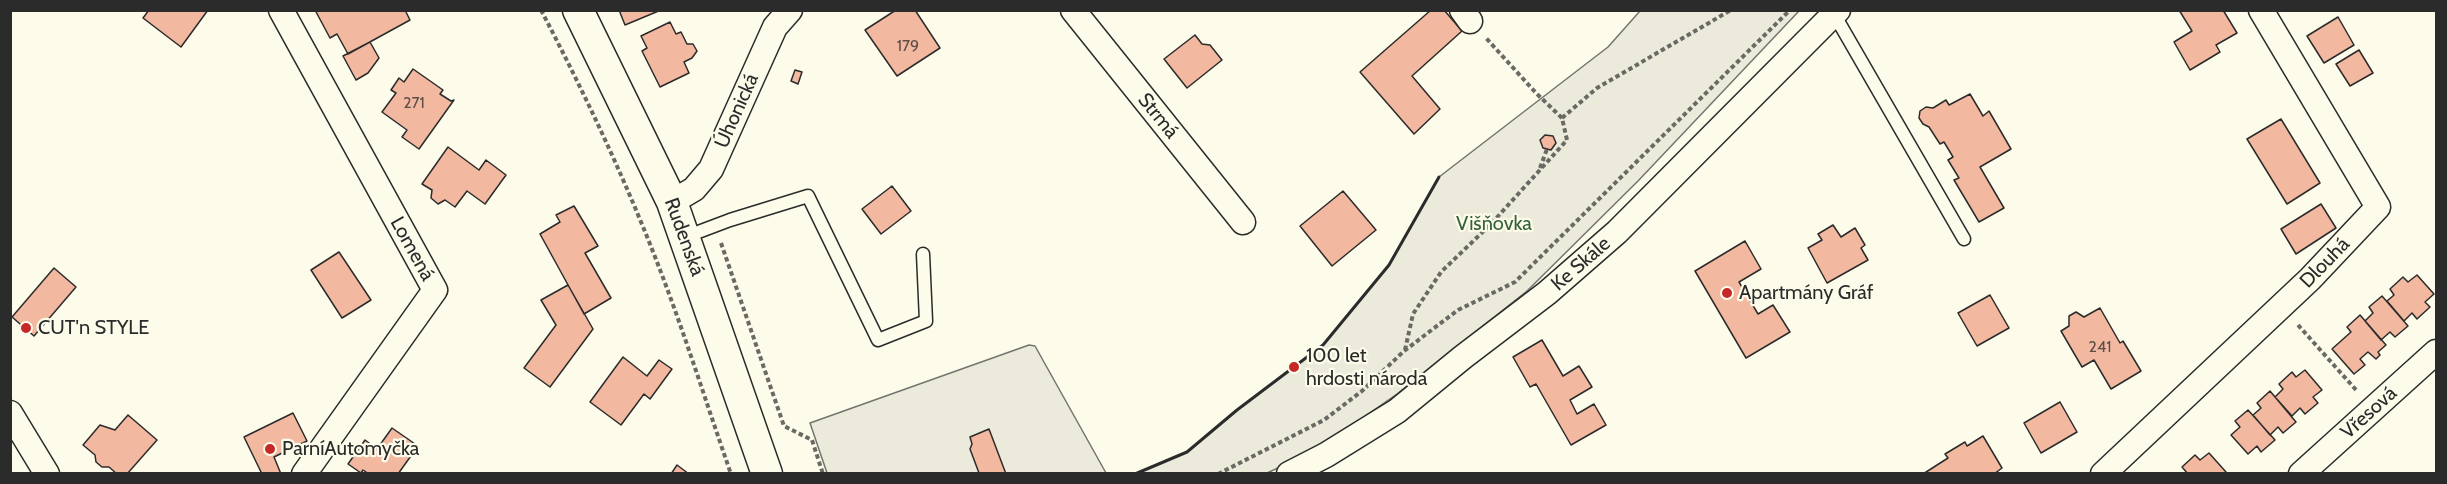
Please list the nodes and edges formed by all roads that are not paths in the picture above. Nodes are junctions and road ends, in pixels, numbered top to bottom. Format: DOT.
graph roads {
  1 [pos="281,10"];
  2 [pos="578,10"];
  3 [pos="790,10"];
  4 [pos="1073,10"];
  5 [pos="2261,10"];
  6 [pos="1836,12"];
  7 [pos="672,202"];
  8 [pos="1243,222"];
  9 [pos="685,237"];
  10 [pos="1964,239"];
  11 [pos="923,254"];
  12 [pos="2436,352"];
  13 [pos="10,413"];
  14 [pos="47,474"];
  15 [pos="304,474"];
  16 [pos="767,474"];
  17 [pos="1289,474"];
  18 [pos="2103,474"];
  19 [pos="2301,474"];
  1 -- 15 [label="street, Lomená"];
  2 -- 7 [label="street, Rudenská"];
  3 -- 7 [label="street, Úhonická"];
  4 -- 8 [label="street, Strmá"];
  5 -- 18 [label="street, Dlouhá"];
  6 -- 10 [label="lane"];
  6 -- 17 [label="street, Ke Skále"];
  7 -- 9 [label="street, Rudenská"];
  9 -- 11 [label="lane"];
  9 -- 16 [label="street, Rudenská"];
  12 -- 19 [label="street, Vřesová"];
  13 -- 14 [label="street"];
}
